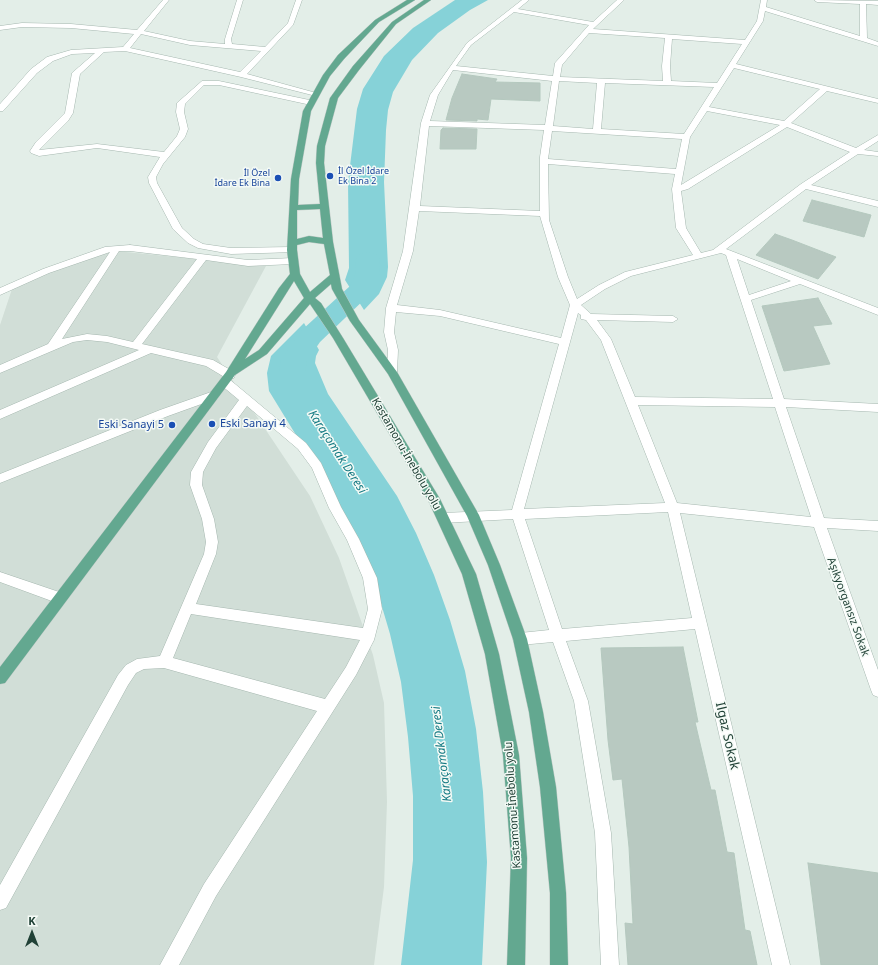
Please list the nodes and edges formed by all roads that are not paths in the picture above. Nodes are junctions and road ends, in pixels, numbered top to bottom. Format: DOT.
graph roads {
  1 [pos="166,0"];
  2 [pos="240,0"];
  3 [pos="299,0"];
  4 [pos="412,0"];
  5 [pos="428,0"];
  6 [pos="526,0"];
  7 [pos="621,0"];
  8 [pos="817,0"];
  9 [pos="863,1"];
  10 [pos="878,3"];
  11 [pos="763,4"];
  12 [pos="511,10"];
  13 [pos="593,24"];
  14 [pos="0,28"];
  15 [pos="587,31"];
  16 [pos="139,32"];
  17 [pos="669,36"];
  18 [pos="864,40"];
  19 [pos="747,42"];
  20 [pos="878,44"];
  21 [pos="229,46"];
  22 [pos="125,49"];
  23 [pos="266,49"];
  24 [pos="104,50"];
  25 [pos="732,65"];
  26 [pos="451,68"];
  27 [pos="242,75"];
  28 [pos="556,79"];
  29 [pos="601,81"];
  30 [pos="667,83"];
  31 [pos="719,85"];
  32 [pos="826,88"];
  33 [pos="316,94"];
  34 [pos="878,101"];
  35 [pos="311,103"];
  36 [pos="704,108"];
  37 [pos="0,109"];
  38 [pos="426,123"];
  39 [pos="786,124"];
  40 [pos="548,128"];
  41 [pos="597,131"];
  42 [pos="686,137"];
  43 [pos="878,137"];
  44 [pos="856,151"];
  45 [pos="878,154"];
  46 [pos="165,155"];
  47 [pos="544,161"];
  48 [pos="679,172"];
  49 [pos="804,186"];
  50 [pos="676,189"];
  51 [pos="878,204"];
  52 [pos="324,206"];
  53 [pos="293,208"];
  54 [pos="415,208"];
  55 [pos="544,214"];
  56 [pos="328,242"];
  57 [pos="293,246"];
  58 [pos="117,248"];
  59 [pos="716,252"];
  60 [pos="730,253"];
  61 [pos="698,256"];
  62 [pos="203,258"];
  63 [pos="294,261"];
  64 [pos="295,274"];
  65 [pos="334,277"];
  66 [pos="800,281"];
  67 [pos="0,292"];
  68 [pos="309,298"];
  69 [pos="745,299"];
  70 [pos="391,308"];
  71 [pos="573,310"];
  72 [pos="878,312"];
  73 [pos="590,318"];
  74 [pos="673,319"];
  75 [pos="564,342"];
  76 [pos="136,345"];
  77 [pos="52,346"];
  78 [pos="151,349"];
  79 [pos="0,369"];
  80 [pos="392,372"];
  81 [pos="227,378"];
  82 [pos="214,395"];
  83 [pos="246,399"];
  84 [pos="630,400"];
  85 [pos="780,403"];
  86 [pos="878,408"];
  87 [pos="0,415"];
  88 [pos="0,479"];
  89 [pos="673,507"];
  90 [pos="517,513"];
  91 [pos="473,515"];
  92 [pos="443,518"];
  93 [pos="818,523"];
  94 [pos="878,526"];
  95 [pos="0,576"];
  96 [pos="60,598"];
  97 [pos="186,608"];
  98 [pos="700,623"];
  99 [pos="368,635"];
  100 [pos="559,637"];
  101 [pos="520,639"];
  102 [pos="164,662"];
  103 [pos="0,678"];
  104 [pos="878,690"];
  105 [pos="328,707"];
  106 [pos="0,902"];
  107 [pos="169,965"];
  108 [pos="516,965"];
  109 [pos="559,965"];
  110 [pos="610,965"];
  111 [pos="781,965"];
  1 -- 16 [label="street"];
  2 -- 21 [label="street"];
  3 -- 23 [label="street"];
  4 -- 33 [label="main road, Kastamonu-İnebolu yolu"];
  5 -- 52 [label="main road"];
  6 -- 12 [label="street"];
  7 -- 13 [label="street"];
  8 -- 9 [label="street"];
  9 -- 10 [label="street"];
  9 -- 18 [label="street"];
  11 -- 18 [label="street"];
  11 -- 19 [label="street"];
  12 -- 13 [label="street"];
  12 -- 26 [label="street"];
  13 -- 15 [label="street"];
  14 -- 16 [label="street"];
  15 -- 17 [label="street"];
  15 -- 28 [label="street"];
  16 -- 21 [label="street"];
  16 -- 22 [label="street"];
  17 -- 19 [label="street"];
  17 -- 30 [label="street"];
  18 -- 20 [label="street"];
  19 -- 25 [label="street"];
  21 -- 23 [label="street"];
  22 -- 24 [label="street"];
  22 -- 27 [label="street"];
  23 -- 27 [label="street"];
  24 -- 37 [label="street"];
  24 -- 46 [label="street"];
  25 -- 31 [label="street"];
  25 -- 32 [label="street"];
  26 -- 28 [label="street"];
  26 -- 38 [label="street"];
  27 -- 33 [label="street"];
  28 -- 29 [label="street"];
  28 -- 40 [label="street"];
  29 -- 30 [label="street"];
  29 -- 41 [label="street"];
  30 -- 31 [label="street"];
  31 -- 36 [label="street"];
  32 -- 34 [label="street"];
  32 -- 39 [label="street"];
  33 -- 35 [label="main road, Kastamonu-İnebolu yolu"];
  35 -- 46 [label="street"];
  35 -- 53 [label="main road, Kastamonu-İnebolu yolu"];
  36 -- 39 [label="street"];
  36 -- 42 [label="street"];
  38 -- 40 [label="street"];
  38 -- 54 [label="street"];
  39 -- 44 [label="street"];
  39 -- 50 [label="street"];
  40 -- 41 [label="street"];
  40 -- 47 [label="street"];
  41 -- 42 [label="street"];
  42 -- 48 [label="street"];
  43 -- 44 [label="street"];
  44 -- 45 [label="street"];
  44 -- 49 [label="street"];
  46 -- 57 [label="street"];
  47 -- 48 [label="street"];
  47 -- 55 [label="street"];
  48 -- 50 [label="street"];
  49 -- 51 [label="street"];
  49 -- 59 [label="street"];
  50 -- 61 [label="street"];
  52 -- 53 [label="main road"];
  52 -- 56 [label="main road"];
  53 -- 57 [label="main road, Kastamonu-İnebolu yolu"];
  54 -- 55 [label="street"];
  54 -- 70 [label="street"];
  55 -- 71 [label="street"];
  56 -- 57 [label="main road"];
  56 -- 65 [label="main road"];
  57 -- 63 [label="main road, Kastamonu-İnebolu yolu"];
  58 -- 62 [label="street"];
  58 -- 67 [label="street"];
  58 -- 77 [label="street"];
  59 -- 60 [label="street"];
  59 -- 61 [label="street"];
  60 -- 66 [label="street"];
  60 -- 69 [label="street, Aşıkyorgansız Sokak"];
  61 -- 71 [label="street"];
  62 -- 63 [label="street"];
  62 -- 76 [label="street"];
  63 -- 64 [label="main road, Kastamonu-İnebolu yolu"];
  64 -- 68 [label="main road, Kastamonu-İnebolu yolu"];
  64 -- 81 [label="main road"];
  65 -- 68 [label="main road"];
  65 -- 80 [label="main road"];
  66 -- 69 [label="street"];
  66 -- 72 [label="street"];
  68 -- 81 [label="main road"];
  68 -- 92 [label="main road, Kastamonu-İnebolu yolu"];
  69 -- 85 [label="street, Aşıkyorgansız Sokak"];
  70 -- 75 [label="street"];
  70 -- 80 [label="street"];
  71 -- 73 [label="street, Ilgaz Sokak"];
  71 -- 75 [label="street"];
  73 -- 74 [label="street"];
  73 -- 84 [label="street, Ilgaz Sokak"];
  75 -- 90 [label="street"];
  76 -- 77 [label="street"];
  76 -- 78 [label="street"];
  77 -- 79 [label="street"];
  78 -- 81 [label="street"];
  78 -- 87 [label="street"];
  80 -- 91 [label="main road"];
  81 -- 82 [label="main road"];
  81 -- 83 [label="street"];
  82 -- 88 [label="street"];
  82 -- 96 [label="main road"];
  83 -- 97 [label="street"];
  83 -- 99 [label="street"];
  84 -- 85 [label="street"];
  84 -- 89 [label="street, Ilgaz Sokak"];
  85 -- 86 [label="street"];
  85 -- 93 [label="street, Aşıkyorgansız Sokak"];
  89 -- 90 [label="street"];
  89 -- 93 [label="street"];
  89 -- 98 [label="street, Ilgaz Sokak"];
  90 -- 91 [label="street"];
  90 -- 100 [label="street"];
  91 -- 92 [label="street"];
  91 -- 101 [label="main road"];
  92 -- 108 [label="main road, Kastamonu-İnebolu yolu"];
  93 -- 94 [label="street"];
  93 -- 104 [label="street, Aşıkyorgansız Sokak"];
  95 -- 96 [label="street"];
  96 -- 103 [label="main road"];
  97 -- 99 [label="street"];
  97 -- 102 [label="street"];
  98 -- 100 [label="street"];
  98 -- 111 [label="street, Ilgaz Sokak"];
  99 -- 105 [label="street"];
  100 -- 101 [label="street"];
  100 -- 110 [label="street"];
  101 -- 109 [label="main road"];
  102 -- 105 [label="street"];
  102 -- 106 [label="street"];
  105 -- 107 [label="street"];
}
